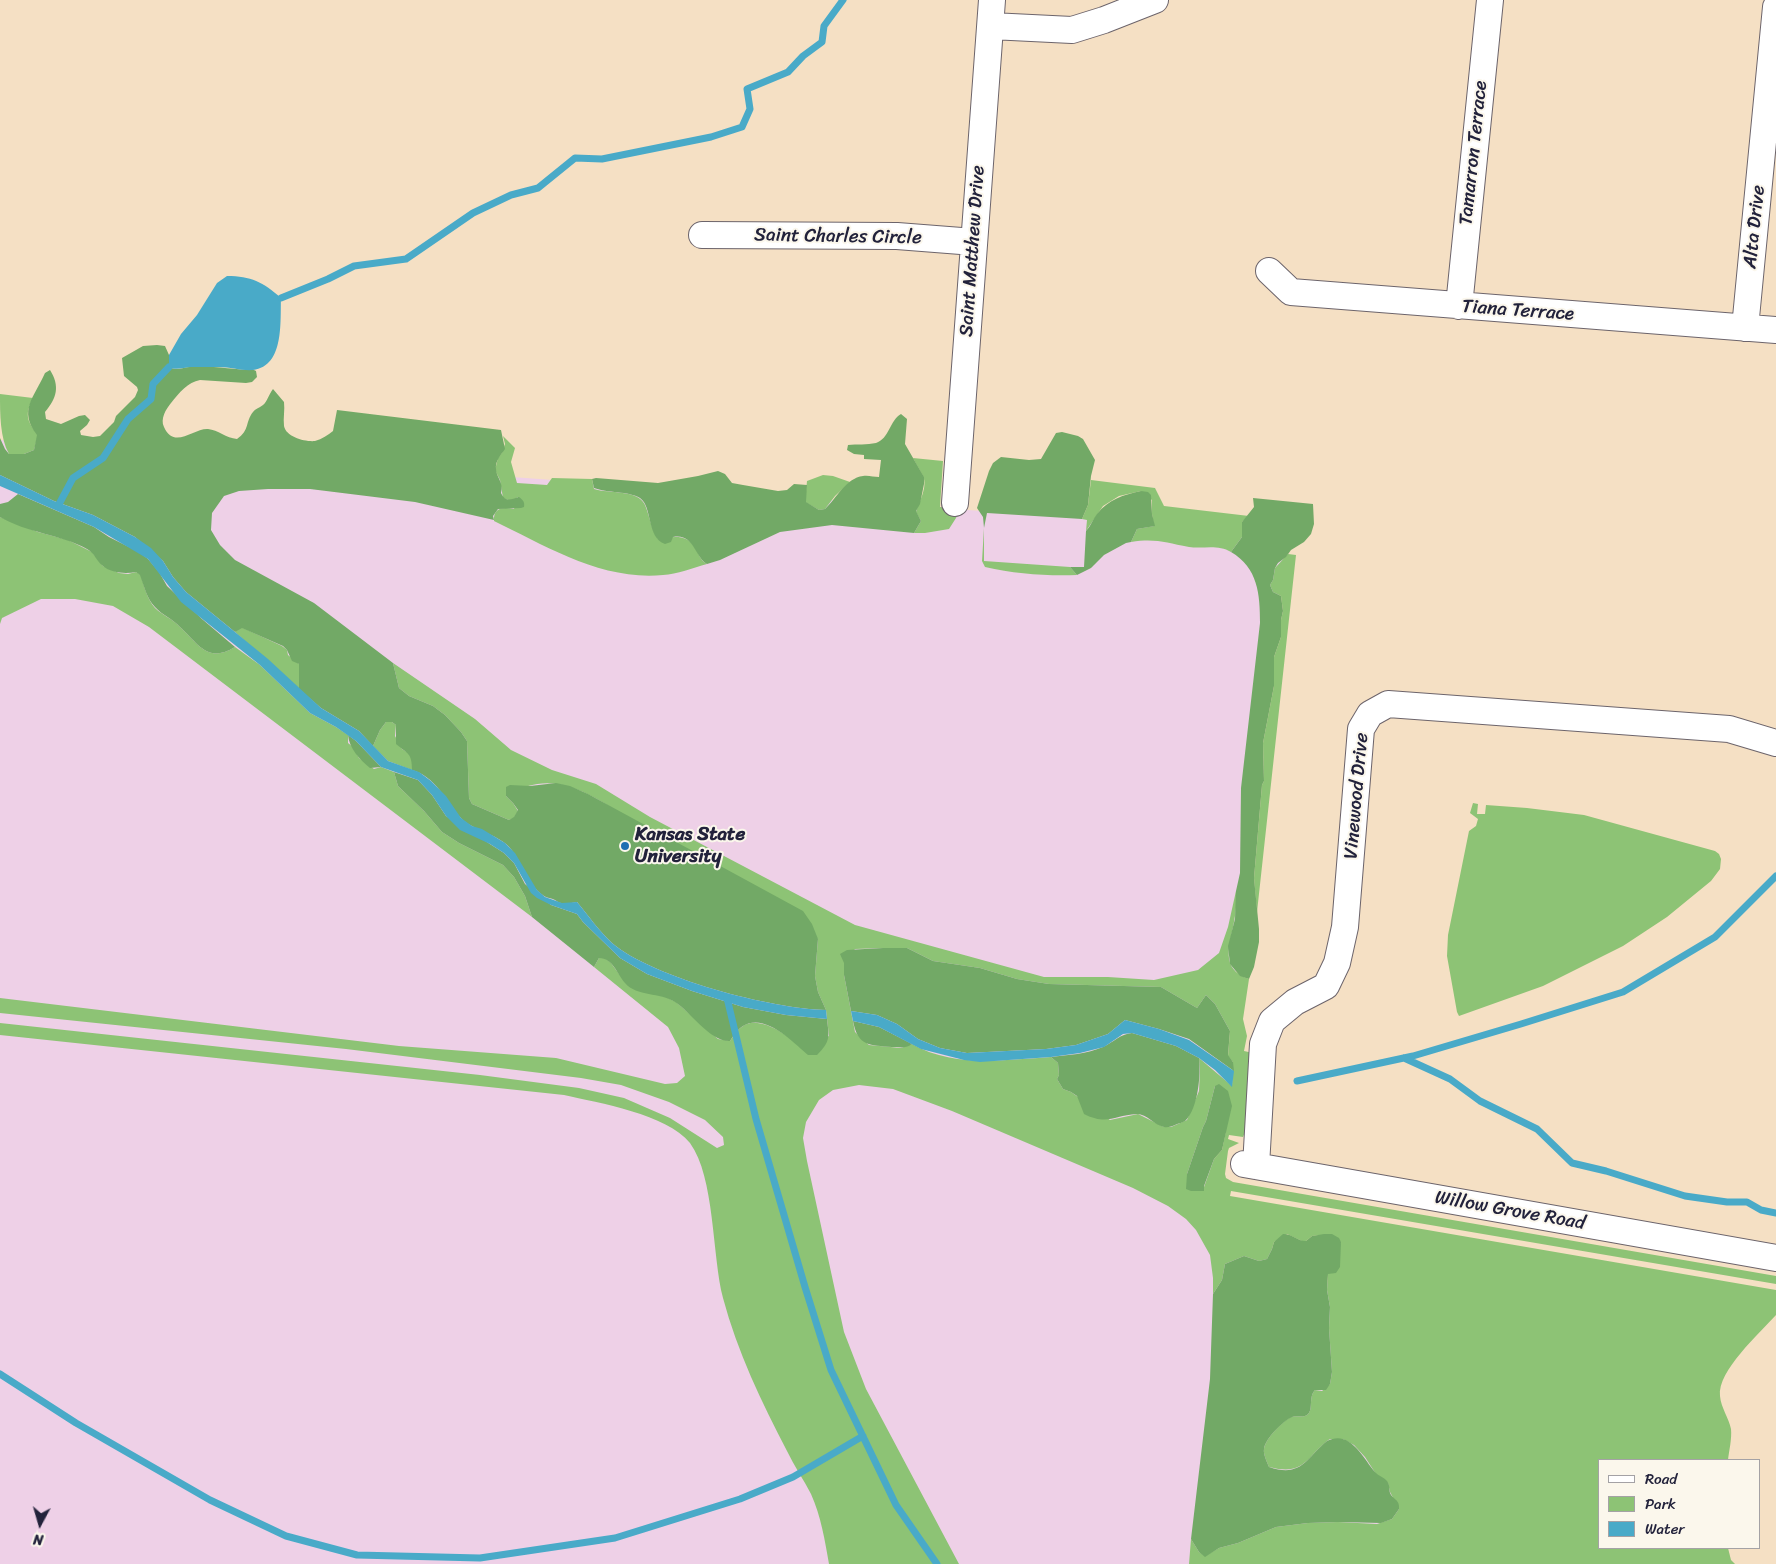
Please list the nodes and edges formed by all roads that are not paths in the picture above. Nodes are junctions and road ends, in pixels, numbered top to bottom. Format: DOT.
graph roads {
  1 [pos="992,0"];
  2 [pos="1155,0"];
  3 [pos="1490,0"];
  4 [pos="1776,7"];
  5 [pos="991,26"];
  6 [pos="702,235"];
  7 [pos="974,242"];
  8 [pos="1269,271"];
  9 [pos="1459,306"];
  10 [pos="1745,328"];
  11 [pos="1776,330"];
  12 [pos="954,502"];
  13 [pos="1776,743"];
  14 [pos="1250,1165"];
  15 [pos="1776,1258"];
  1 -- 5 [label="street, Saint Matthew Drive"];
  2 -- 5 [label="street"];
  3 -- 9 [label="street, Tamarron Terrace"];
  4 -- 10 [label="street, Alta Drive"];
  5 -- 7 [label="street, Saint Matthew Drive"];
  6 -- 7 [label="street, Saint Charles Circle"];
  7 -- 12 [label="street, Saint Matthew Drive"];
  8 -- 9 [label="street, Tiana Terrace"];
  9 -- 10 [label="street, Tiana Terrace"];
  10 -- 11 [label="street, Tiana Terrace"];
  13 -- 14 [label="street, Vinewood Drive"];
  14 -- 15 [label="street, Willow Grove Road"];
}
